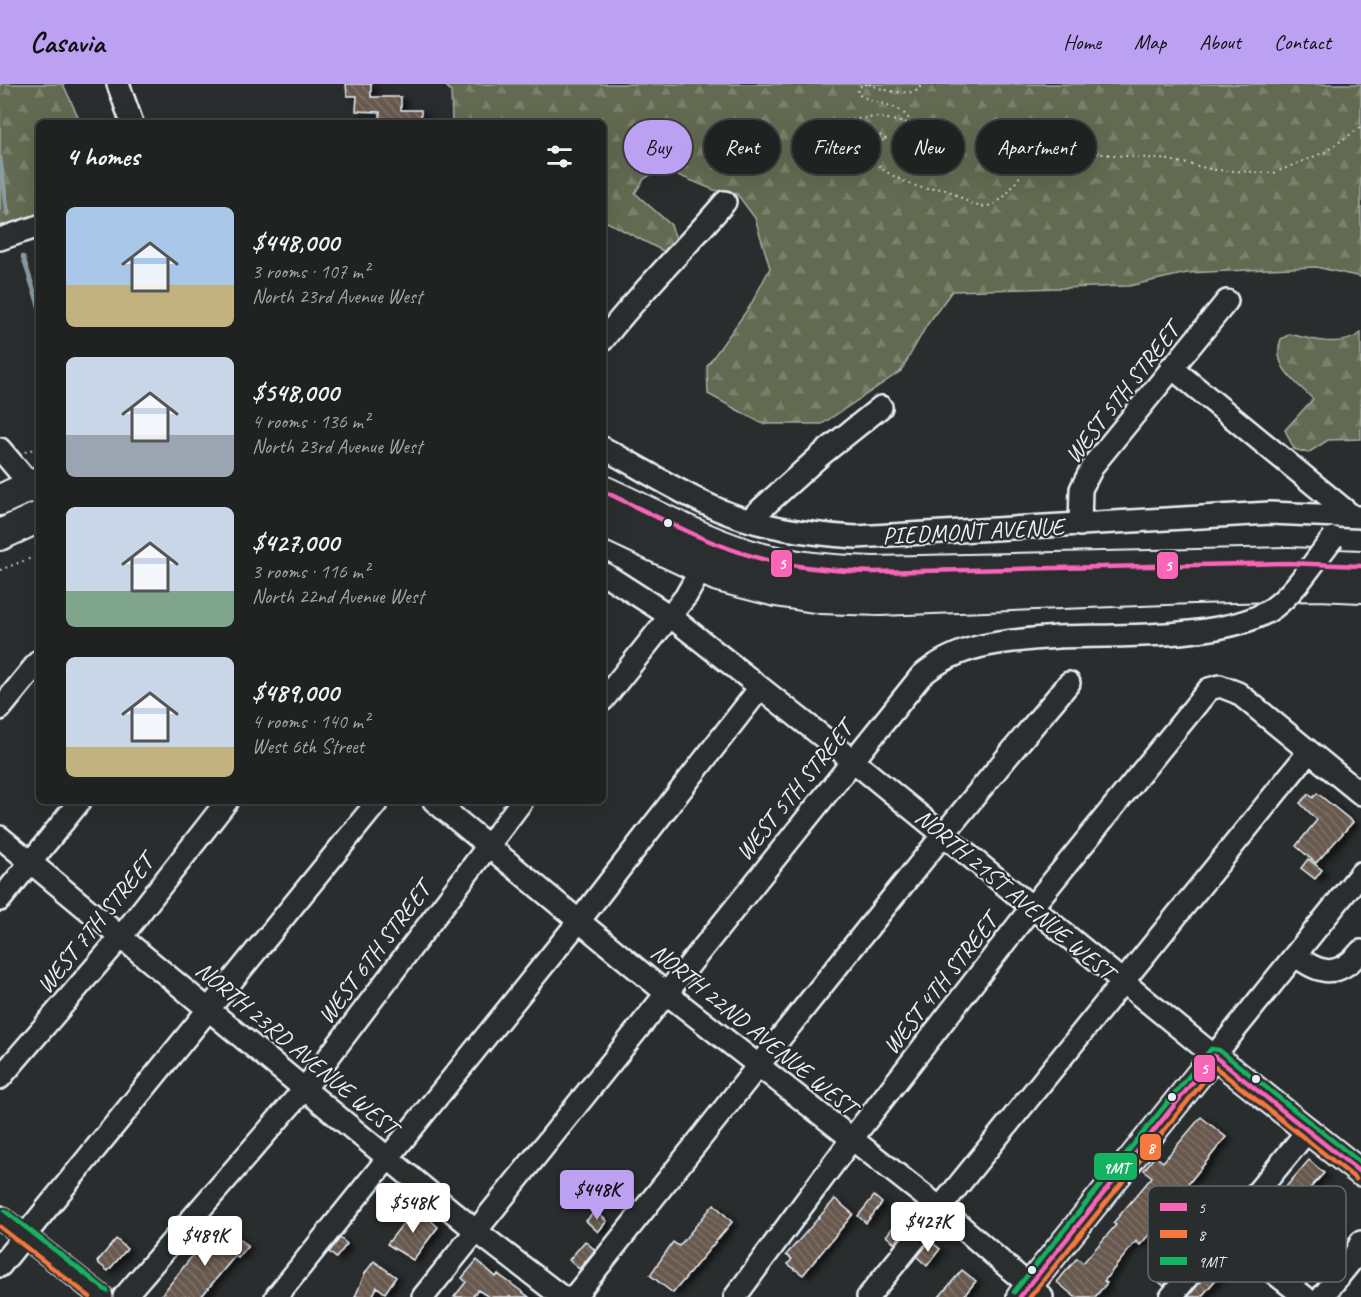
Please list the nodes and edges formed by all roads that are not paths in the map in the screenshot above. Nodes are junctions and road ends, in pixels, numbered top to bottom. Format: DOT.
graph roads {
  1 [pos="118,84"];
  2 [pos="131,120"];
  3 [pos="725,202"];
  4 [pos="36,227"];
  5 [pos="0,239"];
  6 [pos="1227,301"];
  7 [pos="606,336"];
  8 [pos="1171,367"];
  9 [pos="880,407"];
  10 [pos="0,449"];
  11 [pos="606,450"];
  12 [pos="36,488"];
  13 [pos="606,492"];
  14 [pos="0,500"];
  15 [pos="1358,512"];
  16 [pos="36,518"];
  17 [pos="750,519"];
  18 [pos="606,523"];
  19 [pos="1080,525"];
  20 [pos="0,535"];
  21 [pos="714,543"];
  22 [pos="1361,566"];
  23 [pos="702,570"];
  24 [pos="606,575"];
  25 [pos="1361,587"];
  26 [pos="670,616"];
  27 [pos="36,665"];
  28 [pos="1070,683"];
  29 [pos="760,688"];
  30 [pos="606,696"];
  31 [pos="0,710"];
  32 [pos="1308,753"];
  33 [pos="852,760"];
  34 [pos="1361,794"];
  35 [pos="78,804"];
  36 [pos="225,804"];
  37 [pos="376,804"];
  38 [pos="438,804"];
  39 [pos="520,804"];
  40 [pos="942,833"];
  41 [pos="0,837"];
  42 [pos="487,845"];
  43 [pos="31,862"];
  44 [pos="1361,873"];
  45 [pos="0,900"];
  46 [pos="1032,907"];
  47 [pos="579,921"];
  48 [pos="121,937"];
  49 [pos="1361,951"];
  50 [pos="1295,955"];
  51 [pos="1123,983"];
  52 [pos="666,993"];
  53 [pos="210,1009"];
  54 [pos="1214,1056"];
  55 [pos="760,1067"];
  56 [pos="0,1078"];
  57 [pos="306,1087"];
  58 [pos="1309,1129"];
  59 [pos="851,1140"];
  60 [pos="388,1156"];
  61 [pos="1361,1173"];
  62 [pos="1262,1186"];
  63 [pos="940,1208"];
  64 [pos="0,1217"];
  65 [pos="476,1231"];
  66 [pos="24,1236"];
  67 [pos="1358,1245"];
  68 [pos="0,1266"];
  69 [pos="1346,1267"];
  70 [pos="1183,1282"];
  71 [pos="1286,1282"];
  72 [pos="1334,1282"];
  73 [pos="1031,1293"];
  74 [pos="102,1297"];
  75 [pos="124,1297"];
  76 [pos="276,1297"];
  77 [pos="423,1297"];
  78 [pos="562,1297"];
  79 [pos="574,1297"];
  80 [pos="735,1297"];
  81 [pos="868,1297"];
  82 [pos="1171,1297"];
  83 [pos="1305,1297"];
  84 [pos="1322,1297"];
  1 -- 2 [label="street"];
  3 -- 7 [label="street"];
  4 -- 5 [label="street"];
  6 -- 8 [label="street, WEST 5TH STREET"];
  8 -- 15 [label="street"];
  8 -- 19 [label="street, WEST 5TH STREET"];
  9 -- 17 [label="street"];
  10 -- 12 [label="street"];
  11 -- 17 [label="street, PIEDMONT AVENUE"];
  12 -- 14 [label="highway"];
  13 -- 21 [label="highway, PIEDMONT AVENUE"];
  15 -- 19 [label="street, PIEDMONT AVENUE"];
  15 -- 33 [label="street, WEST 5TH STREET, bridge"];
  16 -- 20 [label="highway"];
  17 -- 19 [label="street, PIEDMONT AVENUE"];
  18 -- 23 [label="highway"];
  21 -- 22 [label="highway, PIEDMONT AVENUE"];
  21 -- 23 [label="street"];
  23 -- 25 [label="highway"];
  23 -- 26 [label="street"];
  24 -- 26 [label="street, NORTH 21ST AVENUE WEST"];
  26 -- 29 [label="street, NORTH 21ST AVENUE WEST"];
  26 -- 30 [label="street"];
  27 -- 31 [label="street"];
  28 -- 40 [label="street"];
  29 -- 33 [label="street, NORTH 21ST AVENUE WEST"];
  29 -- 47 [label="street"];
  32 -- 34 [label="street"];
  32 -- 46 [label="street, WEST 4TH STREET"];
  32 -- 51 [label="street"];
  33 -- 40 [label="street, NORTH 21ST AVENUE WEST"];
  33 -- 52 [label="street, WEST 5TH STREET"];
  35 -- 43 [label="street"];
  36 -- 48 [label="street, WEST 7TH STREET"];
  37 -- 53 [label="street"];
  38 -- 42 [label="street, NORTH 22ND AVENUE WEST"];
  39 -- 42 [label="street, WEST 6TH STREET"];
  40 -- 46 [label="street, NORTH 21ST AVENUE WEST"];
  40 -- 55 [label="street"];
  41 -- 43 [label="street, NORTH 23RD AVENUE WEST"];
  42 -- 47 [label="street, NORTH 22ND AVENUE WEST"];
  42 -- 57 [label="street, WEST 6TH STREET"];
  43 -- 45 [label="street"];
  43 -- 48 [label="street, NORTH 23RD AVENUE WEST"];
  44 -- 50 [label="street"];
  46 -- 51 [label="street, NORTH 21ST AVENUE WEST"];
  46 -- 59 [label="street, WEST 4TH STREET"];
  47 -- 52 [label="street, NORTH 22ND AVENUE WEST"];
  47 -- 60 [label="street"];
  48 -- 53 [label="street, NORTH 23RD AVENUE WEST"];
  48 -- 56 [label="street, WEST 7TH STREET"];
  49 -- 50 [label="street"];
  50 -- 54 [label="street"];
  51 -- 54 [label="street, NORTH 21ST AVENUE WEST"];
  51 -- 63 [label="street"];
  52 -- 55 [label="street, NORTH 22ND AVENUE WEST"];
  52 -- 65 [label="street, WEST 5TH STREET"];
  53 -- 57 [label="street, NORTH 23RD AVENUE WEST"];
  53 -- 66 [label="street"];
  54 -- 58 [label="main road, NORTH 21ST AVENUE WEST"];
  54 -- 73 [label="main road"];
  55 -- 59 [label="street, NORTH 22ND AVENUE WEST"];
  55 -- 79 [label="street"];
  57 -- 60 [label="street, NORTH 23RD AVENUE WEST"];
  57 -- 75 [label="street, WEST 6TH STREET"];
  58 -- 61 [label="main road, NORTH 21ST AVENUE WEST"];
  58 -- 62 [label="street"];
  59 -- 63 [label="street, NORTH 22ND AVENUE WEST"];
  59 -- 80 [label="street, WEST 4TH STREET"];
  60 -- 65 [label="street, NORTH 23RD AVENUE WEST"];
  60 -- 76 [label="street"];
  63 -- 73 [label="street, NORTH 22ND AVENUE WEST"];
  63 -- 81 [label="street"];
  64 -- 66 [label="street"];
  65 -- 77 [label="street, WEST 5TH STREET"];
  65 -- 78 [label="street, NORTH 23RD AVENUE WEST"];
  66 -- 68 [label="street"];
  66 -- 74 [label="street"];
  67 -- 69 [label="street"];
  70 -- 82 [label="street"];
  71 -- 83 [label="street"];
  72 -- 84 [label="street"];
}
